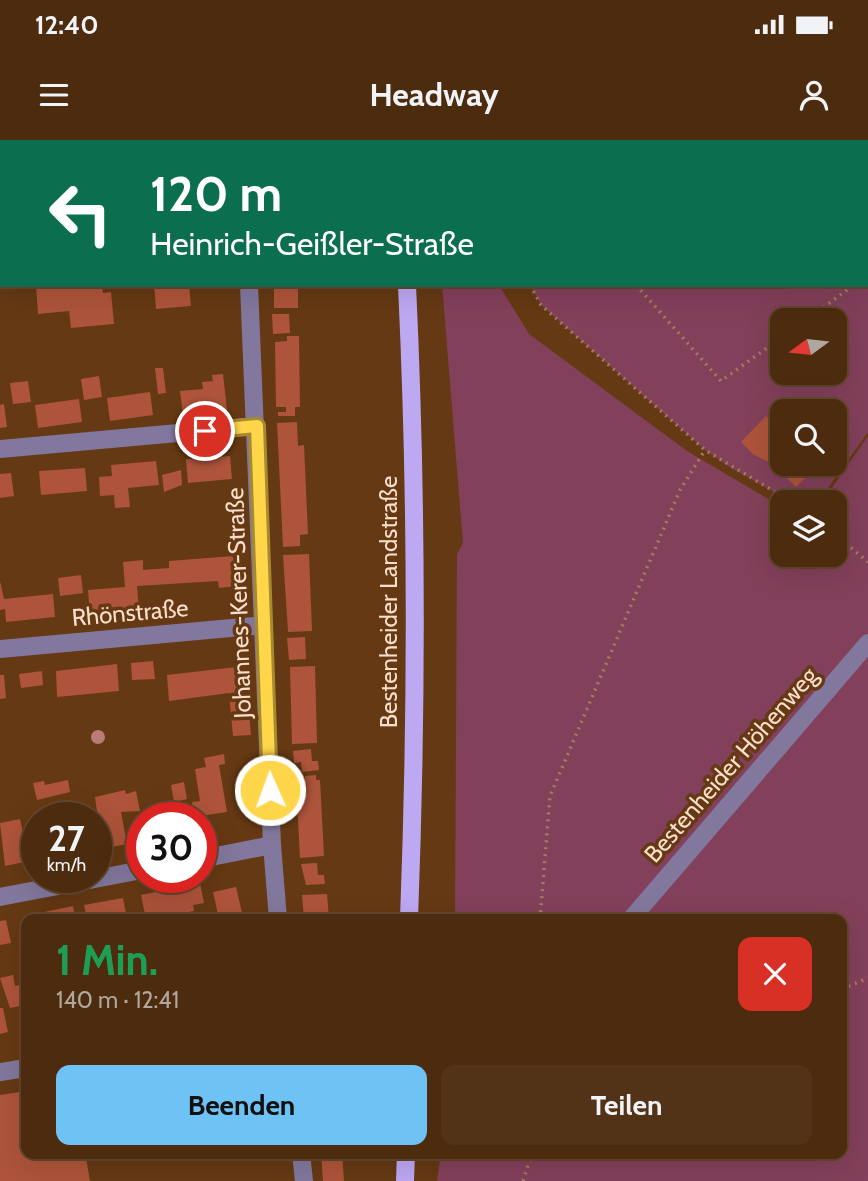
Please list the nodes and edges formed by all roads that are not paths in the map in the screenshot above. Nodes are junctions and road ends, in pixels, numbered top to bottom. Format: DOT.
graph roads {
  1 [pos="249,287"];
  2 [pos="407,287"];
  3 [pos="257,426"];
  4 [pos="0,449"];
  5 [pos="264,625"];
  6 [pos="868,643"];
  7 [pos="0,649"];
  8 [pos="272,845"];
  9 [pos="217,856"];
  10 [pos="126,873"];
  11 [pos="0,897"];
  12 [pos="278,914"];
  13 [pos="409,914"];
  14 [pos="635,914"];
  15 [pos="21,1069"];
  16 [pos="0,1072"];
  17 [pos="302,1159"];
  18 [pos="406,1159"];
  19 [pos="304,1181"];
  20 [pos="405,1181"];
  1 -- 3 [label="street, Johannes-Kerer-Straße"];
  2 -- 13 [label="main road, Bestenheider Landstraße"];
  3 -- 4 [label="street"];
  3 -- 5 [label="street, Johannes-Kerer-Straße"];
  5 -- 7 [label="street, Rhönstraße"];
  5 -- 8 [label="street, Johannes-Kerer-Straße"];
  6 -- 14 [label="street, Bestenheider Höhenweg"];
  8 -- 9 [label="street"];
  8 -- 12 [label="street, Johannes-Kerer-Straße"];
  10 -- 11 [label="street"];
  15 -- 16 [label="street"];
  17 -- 19 [label="street"];
  18 -- 20 [label="main road"];
}
